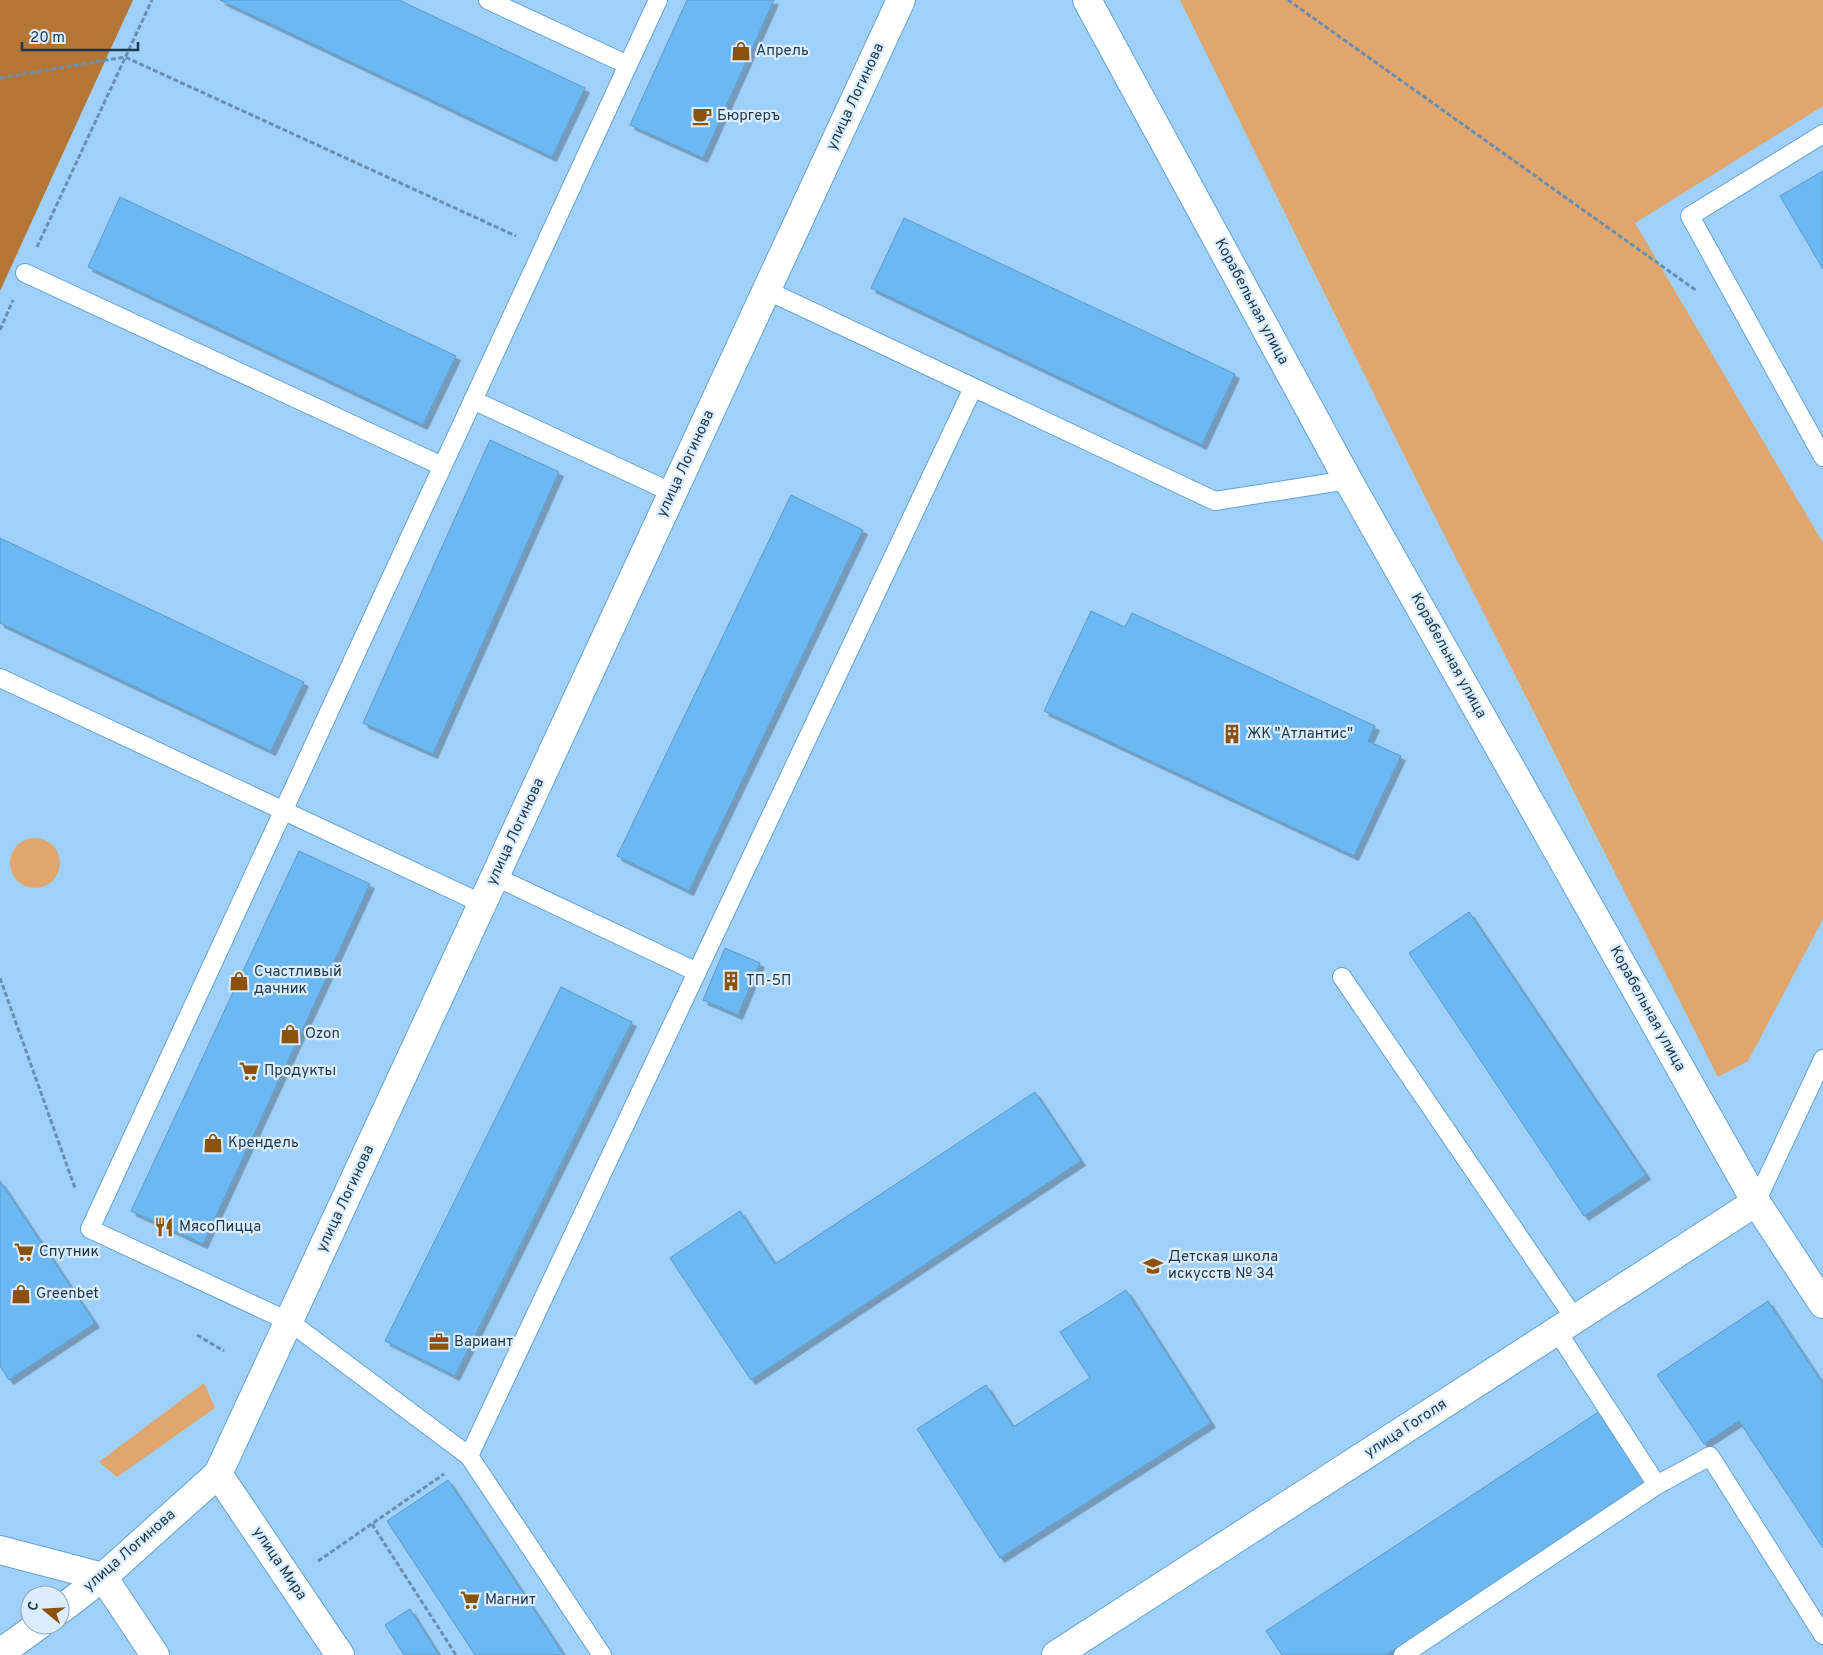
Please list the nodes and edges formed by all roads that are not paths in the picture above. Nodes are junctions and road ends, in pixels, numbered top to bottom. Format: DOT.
graph roads {
  1 [pos="488,0"];
  2 [pos="658,0"];
  3 [pos="901,0"];
  4 [pos="1087,0"];
  5 [pos="628,65"];
  6 [pos="1823,134"];
  7 [pos="25,273"];
  8 [pos="766,290"];
  9 [pos="972,388"];
  10 [pos="473,400"];
  11 [pos="1823,457"];
  12 [pos="442,466"];
  13 [pos="1348,480"];
  14 [pos="673,493"];
  15 [pos="0,678"];
  16 [pos="282,811"];
  17 [pos="496,877"];
  18 [pos="483,904"];
  19 [pos="697,972"];
  20 [pos="1342,977"];
  21 [pos="1823,1059"];
  22 [pos="1756,1202"];
  23 [pos="1823,1304"];
  24 [pos="290,1322"];
  25 [pos="1566,1325"];
  26 [pos="470,1456"];
  27 [pos="218,1474"];
  28 [pos="1657,1485"];
  29 [pos="0,1550"];
  30 [pos="103,1577"];
  31 [pos="70,1602"];
  32 [pos="25,1635"];
  33 [pos="1823,1636"];
  34 [pos="0,1653"];
  35 [pos="155,1655"];
  36 [pos="340,1655"];
  37 [pos="602,1655"];
  38 [pos="1056,1655"];
  39 [pos="1403,1655"];
  1 -- 5 [label="lane"];
  2 -- 5 [label="lane"];
  3 -- 8 [label="street, улица Логинова"];
  4 -- 13 [label="street, Корабельная улица"];
  5 -- 10 [label="lane"];
  6 -- 11 [label="lane"];
  7 -- 12 [label="lane"];
  8 -- 9 [label="lane"];
  8 -- 14 [label="street, улица Логинова"];
  9 -- 13 [label="lane"];
  9 -- 19 [label="lane"];
  10 -- 12 [label="lane"];
  10 -- 14 [label="lane"];
  12 -- 16 [label="lane"];
  13 -- 22 [label="street, Корабельная улица"];
  14 -- 17 [label="street, улица Логинова"];
  15 -- 16 [label="lane"];
  16 -- 18 [label="lane"];
  16 -- 24 [label="lane"];
  17 -- 18 [label="street, улица Логинова"];
  17 -- 19 [label="lane"];
  18 -- 24 [label="street, улица Логинова"];
  19 -- 26 [label="lane"];
  20 -- 25 [label="lane"];
  21 -- 22 [label="lane"];
  22 -- 23 [label="street, Корабельная улица"];
  22 -- 25 [label="street, улица Гоголя"];
  24 -- 26 [label="lane"];
  24 -- 27 [label="street, улица Логинова"];
  25 -- 28 [label="lane"];
  25 -- 38 [label="street, улица Гоголя"];
  26 -- 37 [label="lane"];
  27 -- 30 [label="street, улица Логинова"];
  27 -- 36 [label="street, улица Мира"];
  28 -- 33 [label="lane"];
  28 -- 39 [label="lane"];
  29 -- 30 [label="street"];
  30 -- 31 [label="street, улица Логинова"];
  30 -- 35 [label="street"];
  32 -- 34 [label="street"];
}
